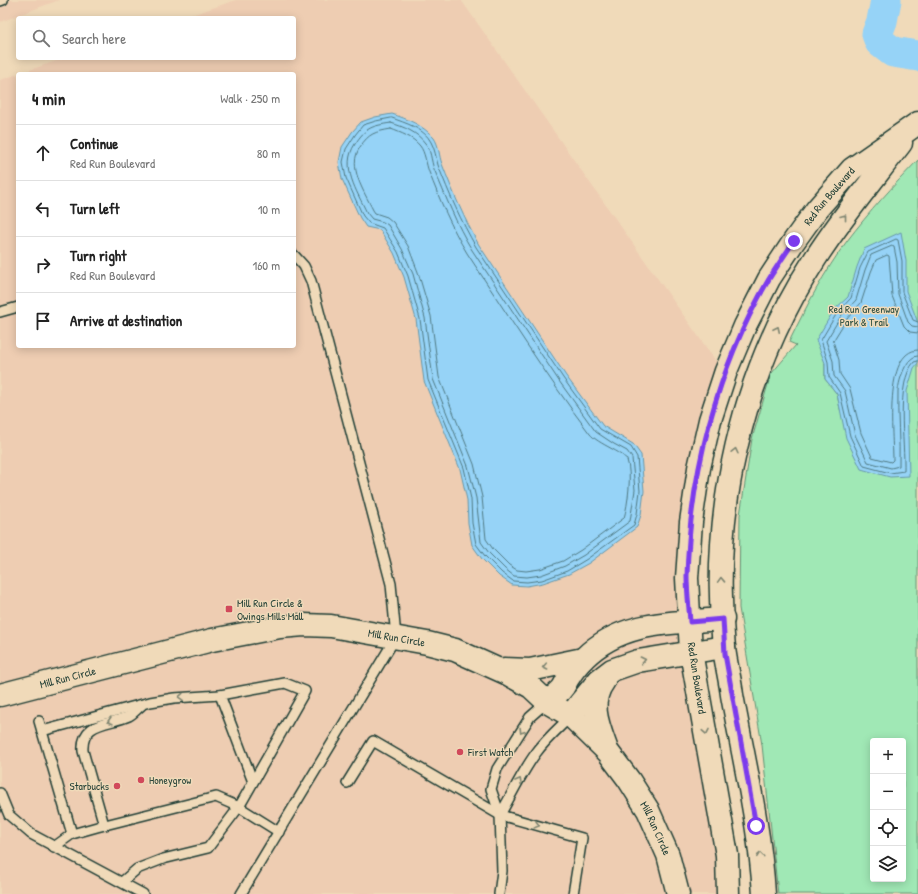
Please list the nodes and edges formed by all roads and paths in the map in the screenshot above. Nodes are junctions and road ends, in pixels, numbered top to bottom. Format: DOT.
graph roads {
  1 [pos="3,0"];
  2 [pos="0,1"];
  3 [pos="916,124"];
  4 [pos="296,257"];
  5 [pos="16,308"];
  6 [pos="0,312"];
  7 [pos="723,619"];
  8 [pos="690,622"];
  9 [pos="396,637"];
  10 [pos="724,647"];
  11 [pos="691,652"];
  12 [pos="583,658"];
  13 [pos="497,668"];
  14 [pos="612,670"];
  15 [pos="220,695"];
  16 [pos="0,696"];
  17 [pos="547,702"];
  18 [pos="143,703"];
  19 [pos="571,716"];
  20 [pos="39,721"];
  21 [pos="42,730"];
  22 [pos="608,752"];
  23 [pos="253,782"];
  24 [pos="347,783"];
  25 [pos="0,793"];
  26 [pos="239,807"];
  27 [pos="500,815"];
  28 [pos="104,825"];
  29 [pos="279,832"];
  30 [pos="72,834"];
  31 [pos="54,846"];
  32 [pos="122,882"];
  33 [pos="143,894"];
  34 [pos="241,894"];
  35 [pos="499,894"];
  36 [pos="574,894"];
  37 [pos="678,894"];
  38 [pos="728,894"];
  39 [pos="764,894"];
  1 -- 2 [label="lane"];
  7 -- 3 [label="main road, Red Run Boulevard, one-way"];
  3 -- 8 [label="main road, Red Run Boulevard"];
  4 -- 9 [label="lane"];
  5 -- 6 [label="lane"];
  7 -- 8 [label="main road"];
  7 -- 10 [label="main road, Red Run Boulevard"];
  8 -- 11 [label="main road, Red Run Boulevard"];
  8 -- 12 [label="main road"];
  9 -- 13 [label="main road, Mill Run Circle"];
  9 -- 16 [label="main road, Mill Run Circle"];
  9 -- 29 [label="lane"];
  10 -- 11 [label="main road"];
  39 -- 10 [label="main road, Red Run Boulevard, one-way"];
  14 -- 11 [label="main road, one-way"];
  11 -- 38 [label="main road, Red Run Boulevard, one-way"];
  12 -- 13 [label="main road, one-way"];
  12 -- 17 [label="main road"];
  13 -- 17 [label="main road, Mill Run Circle"];
  14 -- 19 [label="main road"];
  14 -- 22 [label="main road"];
  15 -- 18 [label="lane, one-way"];
  15 -- 23 [label="lane"];
  15 -- 23 [label="lane"];
  17 -- 19 [label="main road, Mill Run Circle"];
  17 -- 27 [label="lane, one-way"];
  18 -- 21 [label="lane"];
  18 -- 28 [label="lane, one-way"];
  19 -- 22 [label="main road, Mill Run Circle"];
  27 -- 19 [label="lane, one-way"];
  20 -- 21 [label="lane"];
  21 -- 30 [label="lane"];
  22 -- 37 [label="main road, Mill Run Circle"];
  23 -- 26 [label="lane"];
  24 -- 27 [label="lane"];
  25 -- 31 [label="lane"];
  26 -- 28 [label="lane"];
  26 -- 29 [label="lane"];
  26 -- 32 [label="lane"];
  27 -- 35 [label="lane"];
  27 -- 36 [label="lane, one-way"];
  28 -- 30 [label="lane"];
  29 -- 34 [label="lane"];
  30 -- 31 [label="lane"];
  31 -- 32 [label="lane"];
  32 -- 33 [label="lane"];
}
